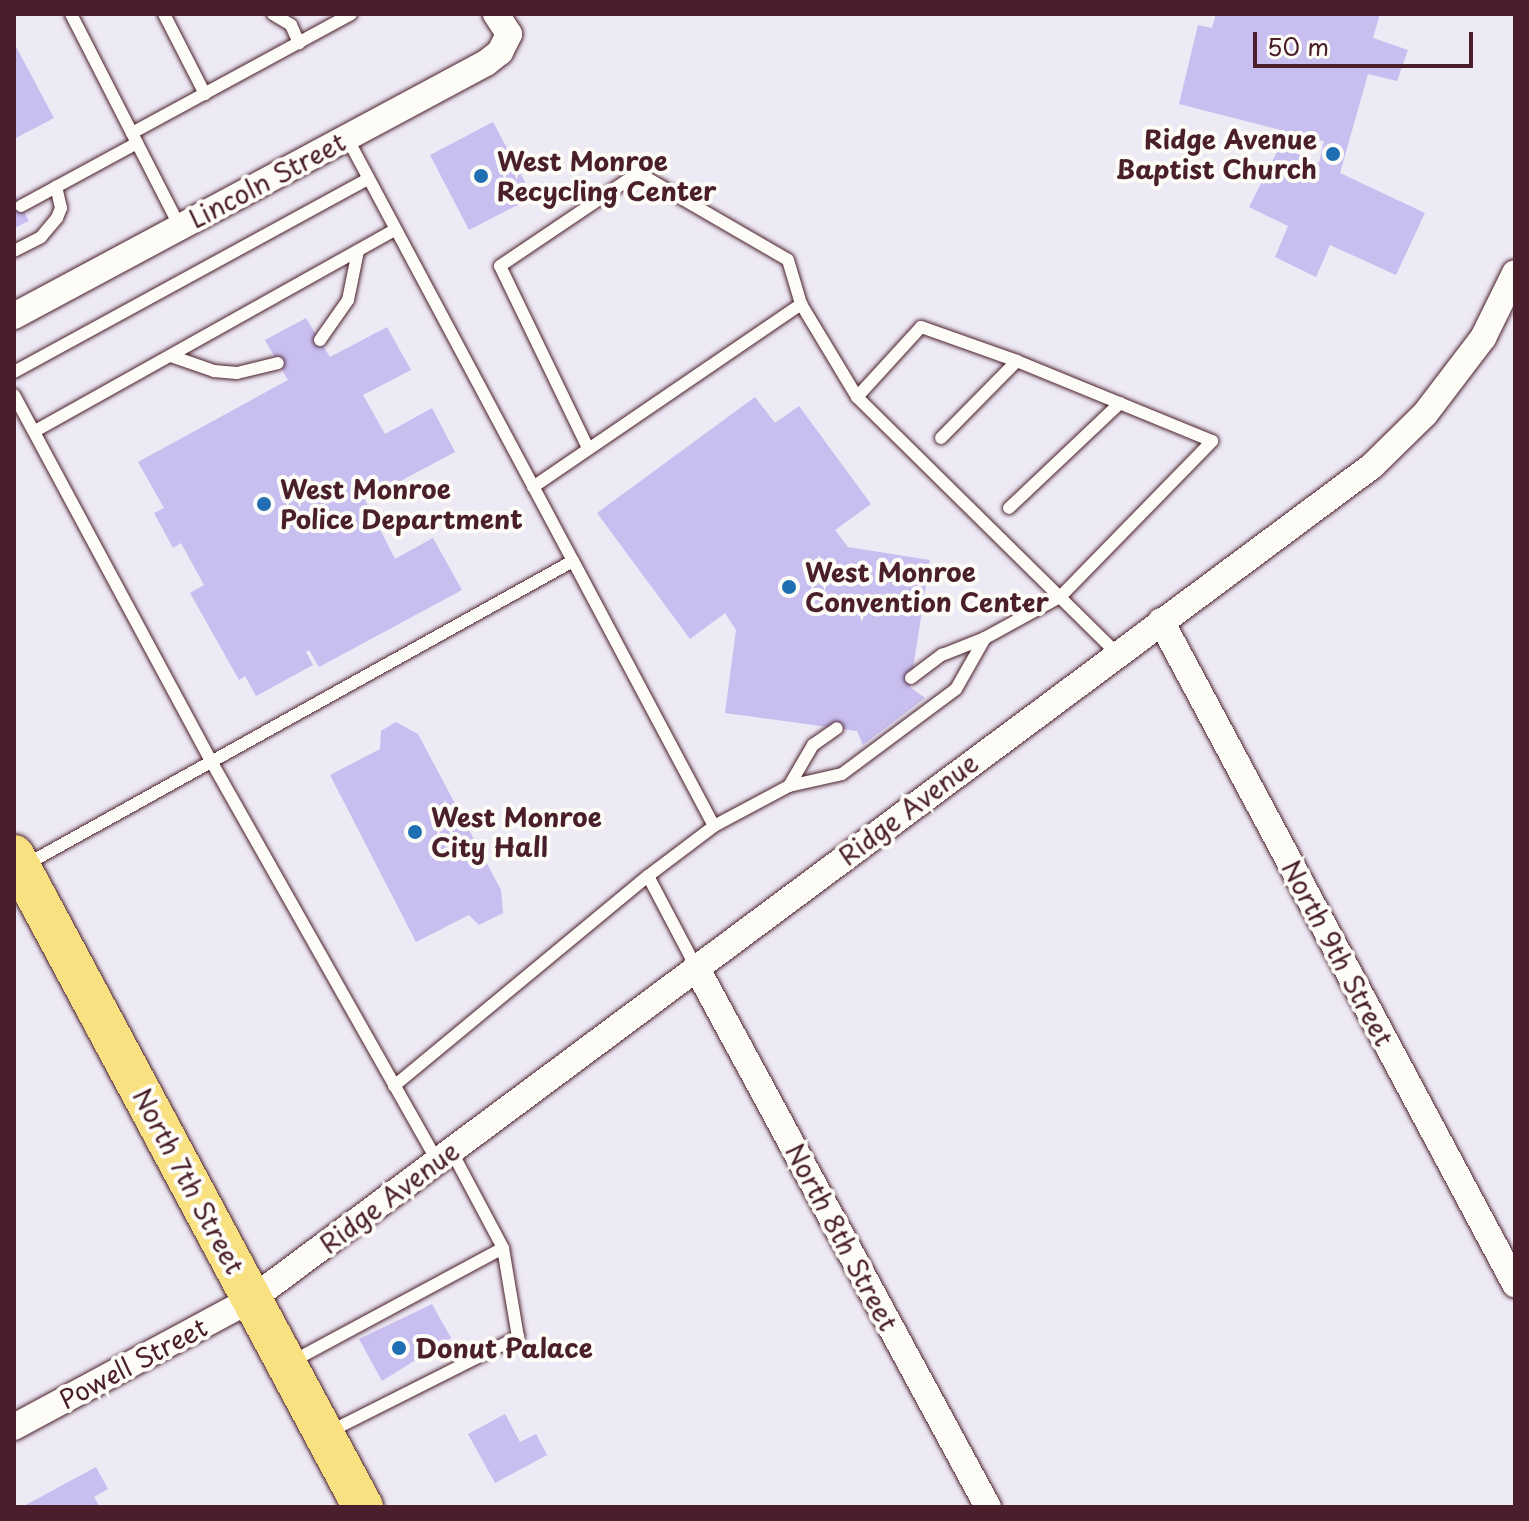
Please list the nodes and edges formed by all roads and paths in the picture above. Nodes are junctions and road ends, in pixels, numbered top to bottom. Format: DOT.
graph roads {
  1 [pos="71,14"];
  2 [pos="164,14"];
  3 [pos="273,14"];
  4 [pos="351,14"];
  5 [pos="503,24"];
  6 [pos="299,43"];
  7 [pos="205,94"];
  8 [pos="347,137"];
  9 [pos="135,138"];
  10 [pos="368,179"];
  11 [pos="56,187"];
  12 [pos="21,206"];
  13 [pos="180,227"];
  14 [pos="395,230"];
  15 [pos="14,251"];
  16 [pos="358,251"];
  17 [pos="1515,273"];
  18 [pos="801,304"];
  19 [pos="14,316"];
  20 [pos="320,340"];
  21 [pos="171,356"];
  22 [pos="1017,361"];
  23 [pos="278,363"];
  24 [pos="14,372"];
  25 [pos="14,395"];
  26 [pos="857,397"];
  27 [pos="1120,403"];
  28 [pos="35,431"];
  29 [pos="941,438"];
  30 [pos="588,448"];
  31 [pos="533,487"];
  32 [pos="1009,508"];
  33 [pos="573,561"];
  34 [pos="1060,597"];
  35 [pos="1161,621"];
  36 [pos="985,638"];
  37 [pos="1118,654"];
  38 [pos="911,678"];
  39 [pos="837,728"];
  40 [pos="211,761"];
  41 [pos="789,786"];
  42 [pos="714,826"];
  43 [pos="16,865"];
  44 [pos="648,876"];
  45 [pos="696,967"];
  46 [pos="394,1086"];
  47 [pos="444,1155"];
  48 [pos="503,1248"];
  49 [pos="1515,1284"];
  50 [pos="252,1299"];
  51 [pos="286,1364"];
  52 [pos="14,1427"];
  53 [pos="324,1434"];
  54 [pos="363,1507"];
  55 [pos="988,1507"];
  1 -- 9 [label="lane"];
  2 -- 7 [label="lane"];
  3 -- 6 [label="lane"];
  4 -- 6 [label="lane"];
  5 -- 8 [label="street, Lincoln Street"];
  6 -- 7 [label="lane"];
  7 -- 9 [label="lane"];
  8 -- 10 [label="lane"];
  8 -- 13 [label="street, Lincoln Street"];
  9 -- 11 [label="lane"];
  9 -- 13 [label="lane"];
  10 -- 14 [label="lane"];
  10 -- 24 [label="lane"];
  11 -- 12 [label="lane"];
  11 -- 15 [label="lane"];
  13 -- 19 [label="street, Lincoln Street"];
  14 -- 16 [label="lane"];
  14 -- 31 [label="lane"];
  16 -- 20 [label="lane"];
  16 -- 21 [label="lane"];
  17 -- 35 [label="street, Ridge Avenue"];
  18 -- 26 [label="lane"];
  18 -- 30 [label="lane"];
  18 -- 30 [label="lane"];
  21 -- 23 [label="lane"];
  21 -- 28 [label="lane"];
  22 -- 26 [label="lane"];
  22 -- 27 [label="lane"];
  22 -- 29 [label="lane"];
  25 -- 28 [label="lane"];
  26 -- 34 [label="lane"];
  27 -- 32 [label="lane"];
  27 -- 34 [label="lane"];
  28 -- 40 [label="lane"];
  30 -- 31 [label="lane"];
  31 -- 33 [label="lane"];
  33 -- 40 [label="lane"];
  33 -- 42 [label="lane"];
  34 -- 36 [label="lane"];
  34 -- 37 [label="lane"];
  35 -- 37 [label="street, Ridge Avenue"];
  35 -- 49 [label="street, North 9th Street"];
  36 -- 38 [label="lane"];
  36 -- 41 [label="lane"];
  37 -- 45 [label="street, Ridge Avenue"];
  39 -- 41 [label="lane"];
  40 -- 43 [label="lane"];
  40 -- 46 [label="lane"];
  41 -- 42 [label="lane"];
  42 -- 44 [label="lane"];
  43 -- 50 [label="main road, North 7th Street"];
  44 -- 45 [label="lane"];
  44 -- 46 [label="lane"];
  45 -- 47 [label="street, Ridge Avenue"];
  45 -- 55 [label="street, North 8th Street"];
  46 -- 47 [label="lane"];
  47 -- 48 [label="lane"];
  47 -- 50 [label="street, Ridge Avenue"];
  48 -- 51 [label="lane"];
  48 -- 53 [label="lane"];
  50 -- 51 [label="main road, North 7th Street"];
  50 -- 52 [label="street, Powell Street"];
  51 -- 53 [label="main road, North 7th Street"];
  53 -- 54 [label="main road, North 7th Street"];
}
